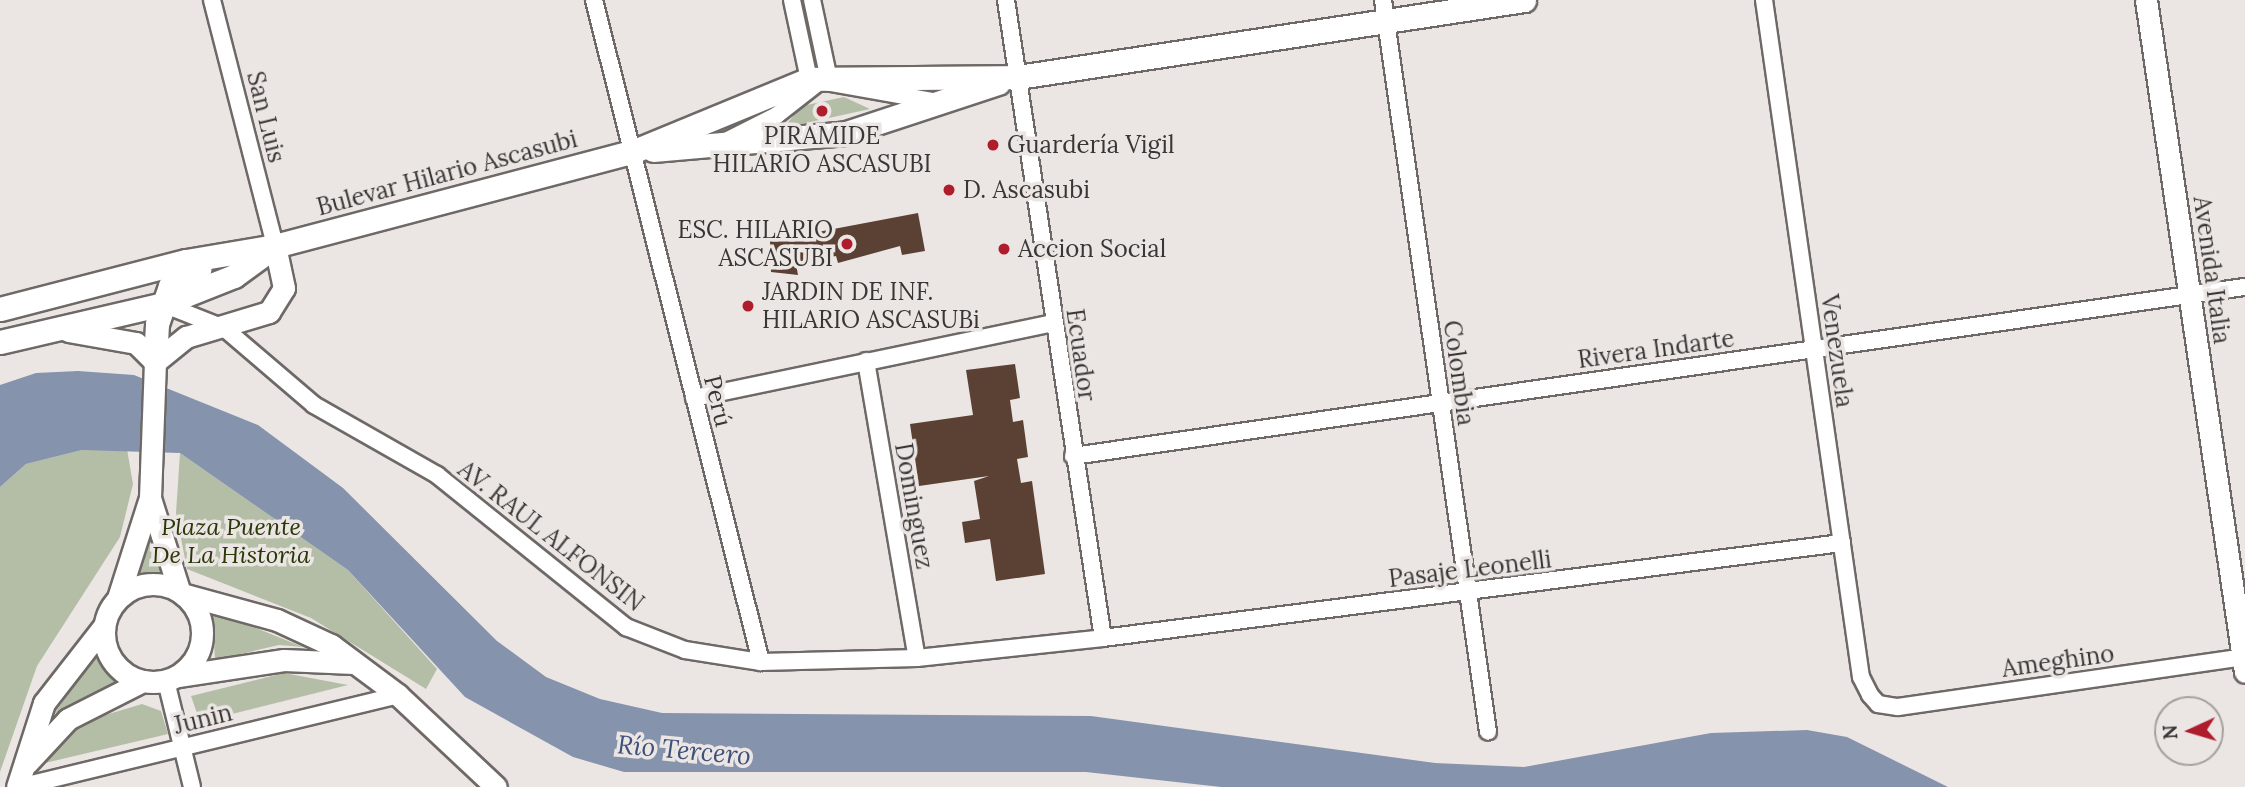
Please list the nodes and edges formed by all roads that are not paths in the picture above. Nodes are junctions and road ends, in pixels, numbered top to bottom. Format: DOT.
graph roads {
  1 [pos="212,0"];
  2 [pos="594,0"];
  3 [pos="792,0"];
  4 [pos="812,0"];
  5 [pos="1006,0"];
  6 [pos="1524,0"];
  7 [pos="1764,0"];
  8 [pos="2146,0"];
  9 [pos="1384,11"];
  10 [pos="1018,77"];
  11 [pos="818,79"];
  12 [pos="941,102"];
  13 [pos="716,146"];
  14 [pos="632,152"];
  15 [pos="275,246"];
  16 [pos="233,251"];
  17 [pos="2245,287"];
  18 [pos="2189,295"];
  19 [pos="163,304"];
  20 [pos="0,309"];
  21 [pos="1053,323"];
  22 [pos="224,328"];
  23 [pos="68,331"];
  24 [pos="0,342"];
  25 [pos="1814,349"];
  26 [pos="866,361"];
  27 [pos="155,362"];
  28 [pos="694,398"];
  29 [pos="1441,403"];
  30 [pos="1073,456"];
  31 [pos="150,498"];
  32 [pos="1842,543"];
  33 [pos="182,592"];
  34 [pos="1468,592"];
  35 [pos="118,598"];
  36 [pos="104,626"];
  37 [pos="1103,638"];
  38 [pos="917,658"];
  39 [pos="761,662"];
  40 [pos="2244,662"];
  41 [pos="355,663"];
  42 [pos="172,678"];
  43 [pos="143,681"];
  44 [pos="398,695"];
  45 [pos="1878,704"];
  46 [pos="1488,731"];
  47 [pos="183,747"];
  48 [pos="20,780"];
  49 [pos="192,787"];
  50 [pos="496,787"];
  1 -- 15 [label="street, San Luis"];
  2 -- 14 [label="street, Perú"];
  3 -- 11 [label="street"];
  4 -- 11 [label="street"];
  5 -- 10 [label="street, Ecuador"];
  6 -- 9 [label="main road"];
  7 -- 25 [label="street, Venezuela"];
  8 -- 18 [label="street, Avenida Italia"];
  9 -- 10 [label="main road"];
  9 -- 29 [label="street, Colombia"];
  10 -- 11 [label="main road, Bulevar Hilario Ascasubi"];
  10 -- 12 [label="main road, Bulevar Hilario Ascasubi"];
  10 -- 21 [label="street, Ecuador"];
  11 -- 12 [label="street"];
  11 -- 13 [label="street"];
  11 -- 14 [label="main road, Bulevar Hilario Ascasubi"];
  12 -- 13 [label="main road, Bulevar Hilario Ascasubi"];
  13 -- 14 [label="main road, Bulevar Hilario Ascasubi"];
  14 -- 15 [label="main road, Bulevar Hilario Ascasubi"];
  14 -- 28 [label="street, Perú"];
  15 -- 16 [label="main road, Bulevar Hilario Ascasubi"];
  15 -- 19 [label="main road, Bulevar Hilario Ascasubi"];
  15 -- 22 [label="street"];
  16 -- 19 [label="main road"];
  16 -- 20 [label="main road, Bulevar Hilario Ascasubi"];
  17 -- 18 [label="street, Rivera Indarte"];
  18 -- 25 [label="street, Rivera Indarte"];
  18 -- 40 [label="street, Avenida Italia"];
  19 -- 22 [label="street, AV. RAUL ALFONSIN"];
  19 -- 23 [label="main road, Bulevar Hilario Ascasubi"];
  19 -- 27 [label="main road"];
  21 -- 26 [label="street"];
  21 -- 30 [label="street, Ecuador"];
  22 -- 27 [label="street"];
  22 -- 39 [label="street, AV. RAUL ALFONSIN"];
  23 -- 24 [label="main road, Bulevar Hilario Ascasubi"];
  23 -- 27 [label="street"];
  25 -- 29 [label="street, Rivera Indarte"];
  25 -- 32 [label="street, Venezuela"];
  26 -- 28 [label="street"];
  26 -- 38 [label="street, Dominguez"];
  27 -- 31 [label="street"];
  28 -- 39 [label="street, Perú"];
  29 -- 30 [label="street, Rivera Indarte"];
  29 -- 34 [label="street, Colombia"];
  30 -- 37 [label="street, Ecuador"];
  31 -- 33 [label="street"];
  31 -- 35 [label="street"];
  32 -- 34 [label="street, Pasaje Leonelli"];
  32 -- 45 [label="street, Venezuela"];
  33 -- 35 [label="street"];
  33 -- 41 [label="street"];
  33 -- 42 [label="street"];
  34 -- 37 [label="street, Pasaje Leonelli"];
  34 -- 46 [label="street, Colombia"];
  35 -- 36 [label="street"];
  36 -- 43 [label="street"];
  36 -- 48 [label="street"];
  37 -- 38 [label="street, AV. RAUL ALFONSIN"];
  38 -- 39 [label="street, AV. RAUL ALFONSIN"];
  40 -- 45 [label="street, Ameghino"];
  41 -- 42 [label="street"];
  41 -- 44 [label="street"];
  42 -- 43 [label="street"];
  42 -- 47 [label="street"];
  43 -- 48 [label="street"];
  44 -- 47 [label="street, Junin"];
  44 -- 50 [label="street"];
  47 -- 48 [label="street, Junin"];
  47 -- 49 [label="street"];
}
